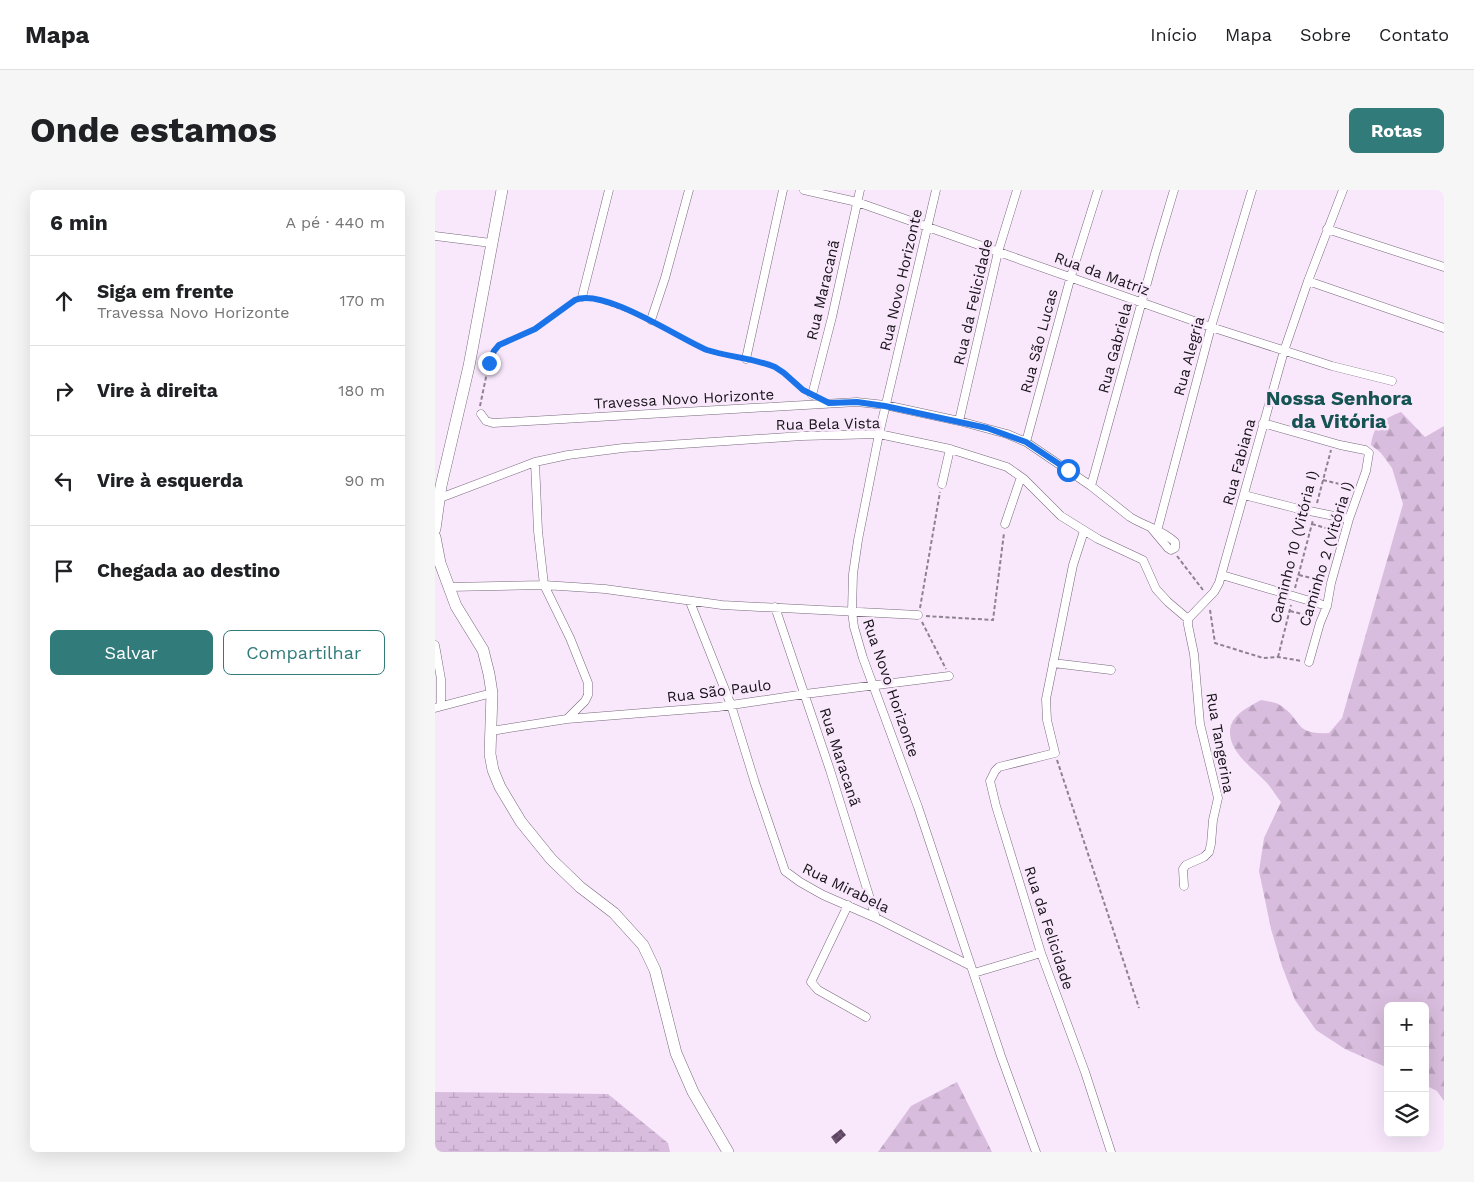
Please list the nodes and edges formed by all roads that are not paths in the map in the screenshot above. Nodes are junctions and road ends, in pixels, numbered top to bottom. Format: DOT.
graph roads {
  1 [pos="502,190"];
  2 [pos="609,190"];
  3 [pos="689,190"];
  4 [pos="783,190"];
  5 [pos="804,190"];
  6 [pos="860,190"];
  7 [pos="936,190"];
  8 [pos="1017,190"];
  9 [pos="1098,190"];
  10 [pos="1174,190"];
  11 [pos="1252,190"];
  12 [pos="1343,190"];
  13 [pos="857,202"];
  14 [pos="928,226"];
  15 [pos="1327,229"];
  16 [pos="435,236"];
  17 [pos="491,243"];
  18 [pos="998,252"];
  19 [pos="1444,267"];
  20 [pos="1071,276"];
  21 [pos="1308,281"];
  22 [pos="582,297"];
  23 [pos="1141,303"];
  24 [pos="651,320"];
  25 [pos="1211,327"];
  26 [pos="1444,328"];
  27 [pos="1284,351"];
  28 [pos="746,359"];
  29 [pos="1392,381"];
  30 [pos="812,396"];
  31 [pos="885,406"];
  32 [pos="481,414"];
  33 [pos="959,421"];
  34 [pos="1263,423"];
  35 [pos="879,434"];
  36 [pos="1026,442"];
  37 [pos="951,449"];
  38 [pos="535,462"];
  39 [pos="1021,477"];
  40 [pos="941,484"];
  41 [pos="1091,486"];
  42 [pos="441,492"];
  43 [pos="1245,495"];
  44 [pos="1349,519"];
  45 [pos="1005,524"];
  46 [pos="435,529"];
  47 [pos="1154,530"];
  48 [pos="1084,531"];
  49 [pos="435,537"];
  50 [pos="1171,550"];
  51 [pos="1222,575"];
  52 [pos="544,585"];
  53 [pos="449,587"];
  54 [pos="690,602"];
  55 [pos="1327,606"];
  56 [pos="775,607"];
  57 [pos="852,611"];
  58 [pos="918,615"];
  59 [pos="1188,619"];
  60 [pos="435,645"];
  61 [pos="1309,662"];
  62 [pos="1053,663"];
  63 [pos="1111,670"];
  64 [pos="949,676"];
  65 [pos="874,686"];
  66 [pos="492,693"];
  67 [pos="805,694"];
  68 [pos="731,706"];
  69 [pos="438,707"];
  70 [pos="567,720"];
  71 [pos="491,731"];
  72 [pos="1184,886"];
  73 [pos="847,905"];
  74 [pos="876,918"];
  75 [pos="1041,954"];
  76 [pos="973,969"];
  77 [pos="865,1017"];
  78 [pos="728,1152"];
  79 [pos="1036,1152"];
  80 [pos="1111,1152"];
  1 -- 17 [label="main road"];
  2 -- 22 [label="street"];
  3 -- 24 [label="street"];
  4 -- 28 [label="street"];
  5 -- 13 [label="street, Rua da Matriz"];
  6 -- 13 [label="street, Rua Maracanã"];
  7 -- 14 [label="street, Rua Novo Horizonte"];
  8 -- 18 [label="street, Rua da Felicidade"];
  9 -- 20 [label="street, Rua São Lucas"];
  10 -- 23 [label="street, Rua Gabriela"];
  11 -- 25 [label="street, Rua Alegria"];
  12 -- 15 [label="street, Rua Fabiana"];
  13 -- 14 [label="street, Rua da Matriz"];
  13 -- 30 [label="street, Rua Maracanã"];
  14 -- 18 [label="street, Rua da Matriz"];
  14 -- 31 [label="street, Rua Novo Horizonte"];
  15 -- 19 [label="street"];
  15 -- 21 [label="street, Rua Fabiana"];
  16 -- 17 [label="street"];
  17 -- 42 [label="main road"];
  18 -- 20 [label="street, Rua da Matriz"];
  18 -- 33 [label="street, Rua da Felicidade"];
  20 -- 23 [label="street, Rua da Matriz"];
  20 -- 36 [label="street, Rua São Lucas"];
  21 -- 26 [label="street"];
  21 -- 27 [label="street, Rua Fabiana"];
  23 -- 25 [label="street, Rua da Matriz"];
  23 -- 41 [label="street, Rua Gabriela"];
  25 -- 27 [label="street, Rua da Matriz"];
  25 -- 47 [label="street, Rua Alegria"];
  27 -- 29 [label="street, Rua da Matriz"];
  27 -- 34 [label="street, Rua Fabiana"];
  31 -- 32 [label="street, Travessa Novo Horizonte"];
  31 -- 33 [label="street, Travessa Novo Horizonte"];
  31 -- 35 [label="street, Rua Novo Horizonte"];
  33 -- 36 [label="street, Travessa Novo Horizonte"];
  34 -- 43 [label="street, Rua Fabiana"];
  34 -- 44 [label="street, Caminho 2 (Vitória I)"];
  35 -- 37 [label="street, Rua Bela Vista"];
  35 -- 38 [label="street, Rua Bela Vista"];
  35 -- 57 [label="street, Rua Novo Horizonte"];
  36 -- 41 [label="street, Travessa Novo Horizonte"];
  37 -- 39 [label="street, Rua Bela Vista"];
  37 -- 40 [label="street"];
  38 -- 42 [label="street, Rua Bela Vista"];
  38 -- 52 [label="street"];
  39 -- 45 [label="street"];
  39 -- 48 [label="street, Rua Bela Vista"];
  41 -- 47 [label="street, Travessa Novo Horizonte"];
  42 -- 46 [label="main road"];
  43 -- 44 [label="street"];
  43 -- 51 [label="street, Rua Fabiana"];
  44 -- 55 [label="street, Caminho 2 (Vitória I)"];
  47 -- 50 [label="street, Travessa Novo Horizonte"];
  48 -- 59 [label="street, Rua Bela Vista"];
  48 -- 62 [label="street"];
  49 -- 53 [label="main road"];
  51 -- 55 [label="street"];
  51 -- 59 [label="street, Rua Fabiana"];
  52 -- 53 [label="street"];
  52 -- 54 [label="street"];
  52 -- 70 [label="street"];
  53 -- 66 [label="main road"];
  54 -- 56 [label="street"];
  54 -- 68 [label="street, Rua Mirabela"];
  55 -- 61 [label="street, Caminho 2 (Vitória I)"];
  56 -- 57 [label="street"];
  56 -- 67 [label="street, Rua Maracanã"];
  57 -- 58 [label="street"];
  57 -- 65 [label="street, Rua Novo Horizonte"];
  59 -- 72 [label="street, Rua Tangerina"];
  60 -- 69 [label="street"];
  62 -- 63 [label="street"];
  62 -- 75 [label="street, Rua da Felicidade"];
  64 -- 65 [label="street, Rua São Paulo"];
  65 -- 67 [label="street, Rua São Paulo"];
  65 -- 76 [label="street, Rua Novo Horizonte"];
  66 -- 69 [label="street"];
  66 -- 71 [label="main road"];
  67 -- 68 [label="street, Rua São Paulo"];
  67 -- 74 [label="street, Rua Maracanã"];
  68 -- 70 [label="street, Rua São Paulo"];
  68 -- 73 [label="street, Rua Mirabela"];
  70 -- 71 [label="street, Rua São Paulo"];
  71 -- 78 [label="main road"];
  73 -- 74 [label="street, Rua Mirabela"];
  73 -- 77 [label="street"];
  74 -- 76 [label="street, Rua Mirabela"];
  75 -- 76 [label="street"];
  75 -- 80 [label="street, Rua da Felicidade"];
  76 -- 79 [label="street, Rua Novo Horizonte"];
}
